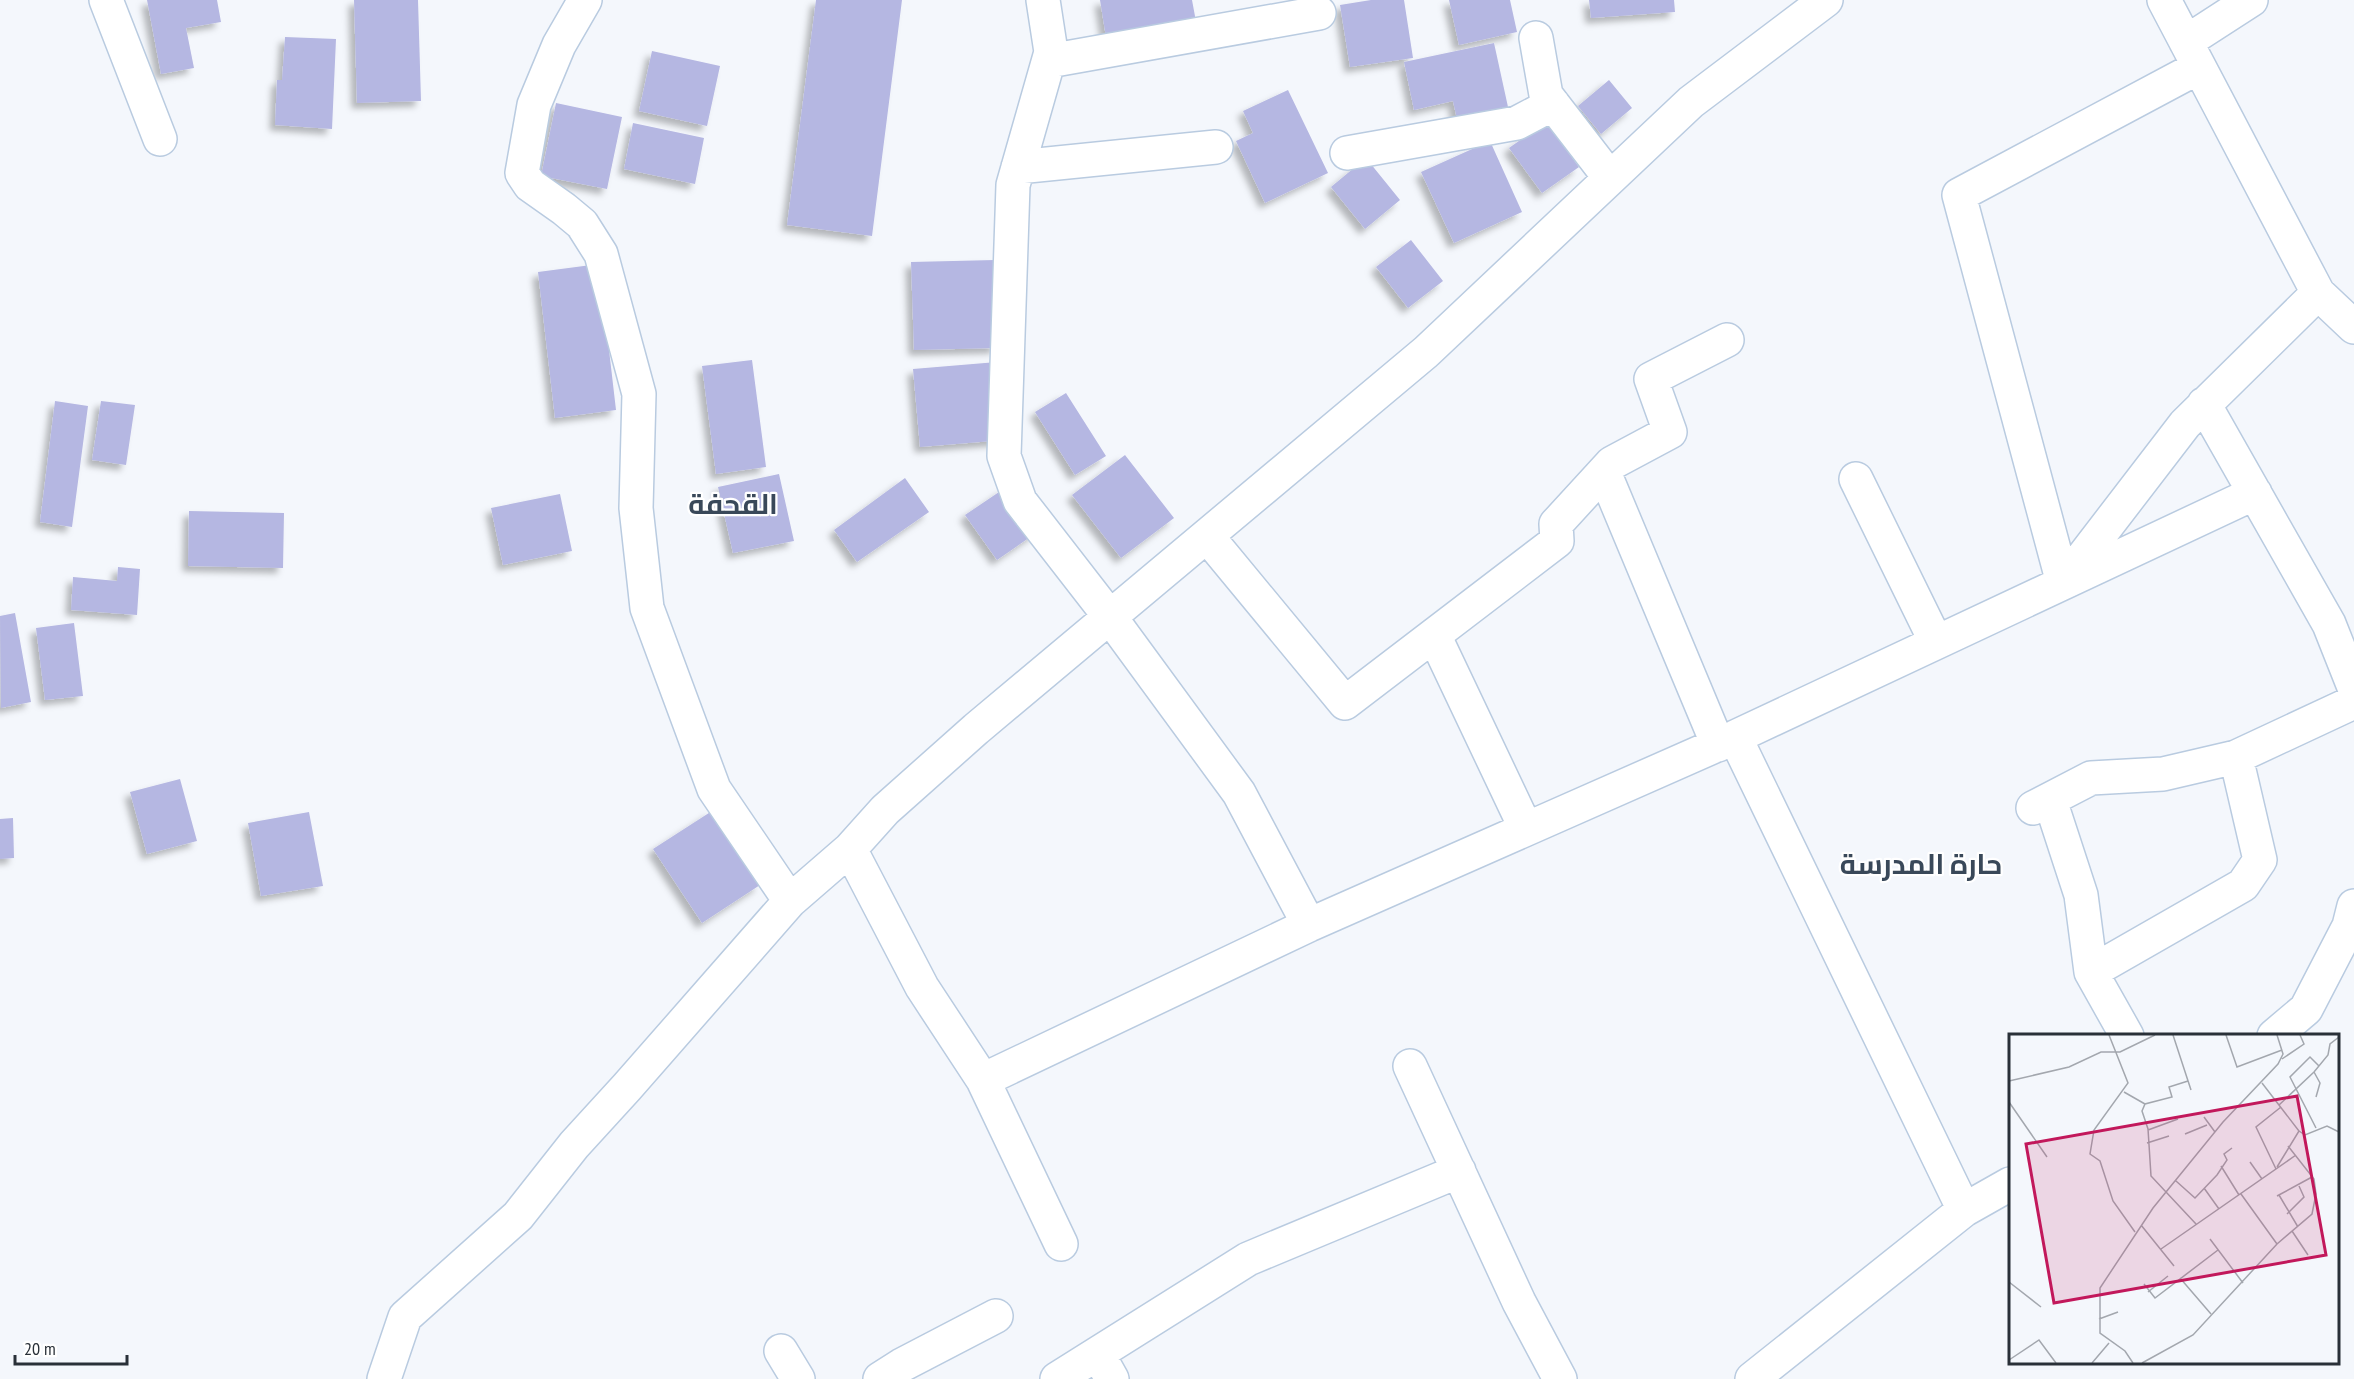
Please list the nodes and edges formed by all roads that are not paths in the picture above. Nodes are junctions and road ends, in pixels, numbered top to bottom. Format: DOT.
graph roads {
  1 [pos="106,0"];
  2 [pos="585,0"];
  3 [pos="1043,0"];
  4 [pos="1826,0"];
  5 [pos="2164,0"];
  6 [pos="2251,0"];
  7 [pos="1319,13"];
  8 [pos="1536,38"];
  9 [pos="2193,55"];
  10 [pos="1049,61"];
  11 [pos="1553,104"];
  12 [pos="160,139"];
  13 [pos="1216,147"];
  14 [pos="1347,153"];
  15 [pos="1018,167"];
  16 [pos="1610,178"];
  17 [pos="2318,293"];
  18 [pos="2354,327"];
  19 [pos="1727,340"];
  20 [pos="2204,404"];
  21 [pos="1604,472"];
  22 [pos="1856,479"];
  23 [pos="2255,493"];
  24 [pos="1207,536"];
  25 [pos="2063,583"];
  26 [pos="1110,617"];
  27 [pos="1434,635"];
  28 [pos="1936,642"];
  29 [pos="2354,687"];
  30 [pos="2354,702"];
  31 [pos="1726,741"];
  32 [pos="2236,757"];
  33 [pos="1526,829"];
  34 [pos="850,849"];
  35 [pos="790,901"];
  36 [pos="2354,906"];
  37 [pos="1309,925"];
  38 [pos="2091,972"];
  39 [pos="2126,1034"];
  40 [pos="2275,1034"];
  41 [pos="1410,1066"];
  42 [pos="983,1080"];
  43 [pos="1459,1171"];
  44 [pos="2009,1185"];
  45 [pos="1964,1210"];
  46 [pos="1061,1244"];
  47 [pos="996,1316"];
  48 [pos="780,1351"];
  49 [pos="1105,1366"];
  50 [pos="897,1374"];
  51 [pos="384,1379"];
  52 [pos="798,1379"];
  53 [pos="1057,1379"];
  54 [pos="1560,1379"];
  55 [pos="1752,1379"];
  1 -- 12 [label="street"];
  2 -- 35 [label="street"];
  3 -- 10 [label="street"];
  4 -- 16 [label="street"];
  5 -- 9 [label="street"];
  6 -- 9 [label="street"];
  7 -- 10 [label="street"];
  8 -- 11 [label="street"];
  9 -- 17 [label="street"];
  9 -- 25 [label="street"];
  10 -- 15 [label="street"];
  11 -- 14 [label="street"];
  11 -- 16 [label="street"];
  13 -- 15 [label="street"];
  15 -- 26 [label="street"];
  16 -- 24 [label="street"];
  17 -- 18 [label="street"];
  17 -- 20 [label="street"];
  19 -- 21 [label="street"];
  20 -- 23 [label="street"];
  20 -- 25 [label="street"];
  21 -- 27 [label="street"];
  21 -- 31 [label="street"];
  22 -- 28 [label="street"];
  23 -- 25 [label="street"];
  23 -- 29 [label="street"];
  24 -- 26 [label="street"];
  24 -- 27 [label="street"];
  25 -- 28 [label="street"];
  26 -- 34 [label="street"];
  26 -- 37 [label="street"];
  27 -- 33 [label="street"];
  28 -- 31 [label="street"];
  30 -- 32 [label="street"];
  31 -- 33 [label="street"];
  31 -- 45 [label="street"];
  32 -- 38 [label="street"];
  32 -- 38 [label="street"];
  33 -- 37 [label="street"];
  34 -- 35 [label="street"];
  34 -- 42 [label="street"];
  35 -- 51 [label="street"];
  36 -- 40 [label="street"];
  37 -- 42 [label="street"];
  38 -- 39 [label="street"];
  41 -- 43 [label="street"];
  42 -- 46 [label="street"];
  43 -- 49 [label="street"];
  43 -- 54 [label="street"];
  44 -- 45 [label="street"];
  45 -- 55 [label="street"];
  47 -- 50 [label="street"];
  48 -- 52 [label="street"];
  49 -- 53 [label="street"];
}
